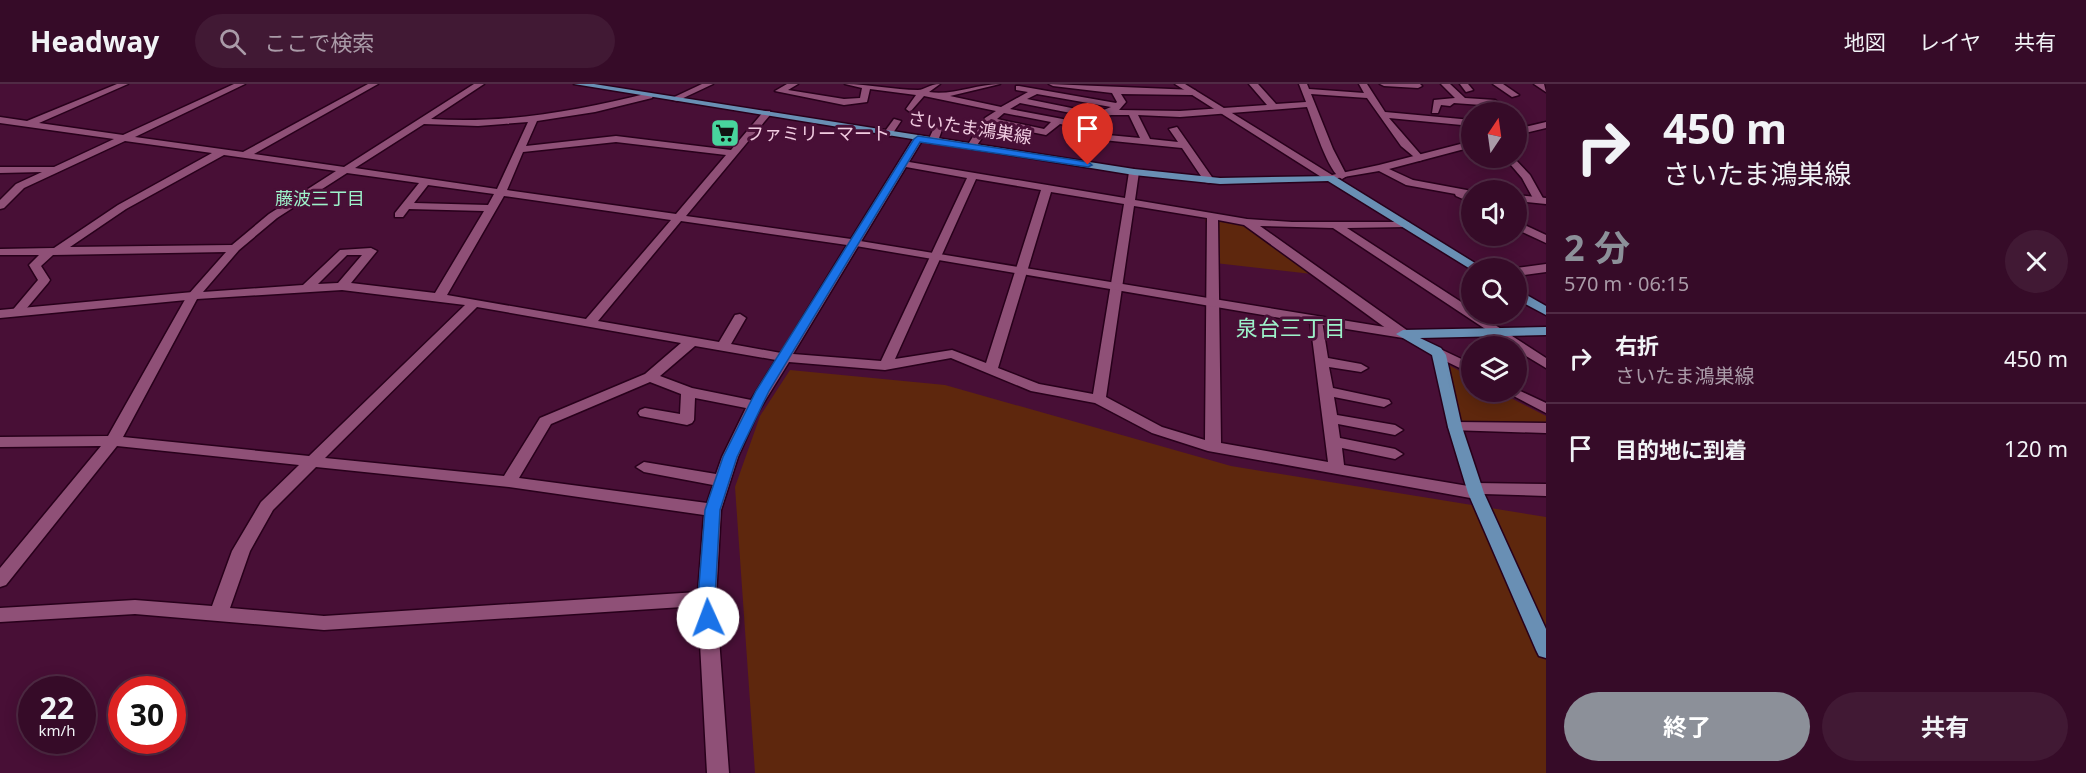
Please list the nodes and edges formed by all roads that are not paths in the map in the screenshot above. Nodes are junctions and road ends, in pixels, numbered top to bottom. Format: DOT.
graph roads {
  1 [pos="124,84"];
  2 [pos="241,84"];
  3 [pos="374,84"];
  4 [pos="480,84"];
  5 [pos="578,84"];
  6 [pos="705,84"];
  7 [pos="794,84"];
  8 [pos="849,84"];
  9 [pos="936,84"];
  10 [pos="996,84"];
  11 [pos="1054,84"];
  12 [pos="1179,84"];
  13 [pos="1253,84"];
  14 [pos="1363,84"];
  15 [pos="1384,84"];
  16 [pos="1445,84"];
  17 [pos="1497,84"];
  18 [pos="1538,84"];
  19 [pos="867,86"];
  20 [pos="1418,86"];
  21 [pos="1092,87"];
  22 [pos="1305,87"];
  23 [pos="1019,88"];
  24 [pos="1546,89"];
  25 [pos="1115,91"];
  26 [pos="1040,92"];
  27 [pos="1192,92"];
  28 [pos="922,93"];
  29 [pos="1515,95"];
  30 [pos="649,96"];
  31 [pos="938,96"];
  32 [pos="1369,96"];
  33 [pos="674,99"];
  34 [pos="1019,100"];
  35 [pos="1463,101"];
  36 [pos="1469,102"];
  37 [pos="1310,104"];
  38 [pos="1275,108"];
  39 [pos="910,109"];
  40 [pos="1000,109"];
  41 [pos="1114,109"];
  42 [pos="1380,111"];
  43 [pos="1436,111"];
  44 [pos="1132,112"];
  45 [pos="1225,112"];
  46 [pos="1451,112"];
  47 [pos="767,113"];
  48 [pos="1096,115"];
  49 [pos="534,118"];
  50 [pos="0,120"];
  51 [pos="988,120"];
  52 [pos="422,121"];
  53 [pos="897,121"];
  54 [pos="941,121"];
  55 [pos="1063,122"];
  56 [pos="1461,122"];
  57 [pos="28,124"];
  58 [pos="1545,127"];
  59 [pos="1174,129"];
  60 [pos="1527,129"];
  61 [pos="888,134"];
  62 [pos="127,137"];
  63 [pos="918,139"];
  64 [pos="933,141"];
  65 [pos="1146,141"];
  66 [pos="1184,145"];
  67 [pos="972,146"];
  68 [pos="1461,147"];
  69 [pos="520,150"];
  70 [pos="224,151"];
  71 [pos="733,153"];
  72 [pos="245,154"];
  73 [pos="1419,158"];
  74 [pos="903,165"];
  75 [pos="1380,168"];
  76 [pos="1518,168"];
  77 [pos="58,169"];
  78 [pos="345,169"];
  79 [pos="0,170"];
  80 [pos="1134,172"];
  81 [pos="973,176"];
  82 [pos="1342,176"];
  83 [pos="1330,178"];
  84 [pos="1209,180"];
  85 [pos="426,181"];
  86 [pos="1047,189"];
  87 [pos="501,192"];
  88 [pos="1461,193"];
  89 [pos="1527,199"];
  90 [pos="1543,200"];
  91 [pos="1129,203"];
  92 [pos="0,206"];
  93 [pos="491,208"];
  94 [pos="1212,216"];
  95 [pos="679,218"];
  96 [pos="1248,222"];
  97 [pos="1405,224"];
  98 [pos="1334,225"];
  99 [pos="1527,230"];
  100 [pos="1545,240"];
  101 [pos="854,243"];
  102 [pos="235,248"];
  103 [pos="53,251"];
  104 [pos="0,252"];
  105 [pos="936,256"];
  106 [pos="1461,258"];
  107 [pos="1546,268"];
  108 [pos="1022,270"];
  109 [pos="1527,271"];
  110 [pos="342,286"];
  111 [pos="1116,286"];
  112 [pos="308,287"];
  113 [pos="194,296"];
  114 [pos="439,297"];
  115 [pos="1527,300"];
  116 [pos="473,304"];
  117 [pos="1214,304"];
  118 [pos="1546,311"];
  119 [pos="18,312"];
  120 [pos="0,314"];
  121 [pos="740,318"];
  122 [pos="1316,321"];
  123 [pos="589,323"];
  124 [pos="1546,331"];
  125 [pos="1496,333"];
  126 [pos="1402,334"];
  127 [pos="691,342"];
  128 [pos="723,347"];
  129 [pos="1436,351"];
  130 [pos="783,357"];
  131 [pos="1321,361"];
  132 [pos="1461,364"];
  133 [pos="1546,364"];
  134 [pos="885,366"];
  135 [pos="1361,368"];
  136 [pos="991,369"];
  137 [pos="650,377"];
  138 [pos="1326,391"];
  139 [pos="688,392"];
  140 [pos="1099,399"];
  141 [pos="1527,399"];
  142 [pos="1384,403"];
  143 [pos="755,405"];
  144 [pos="1546,409"];
  145 [pos="645,413"];
  146 [pos="1329,418"];
  147 [pos="1455,427"];
  148 [pos="1546,428"];
  149 [pos="1395,430"];
  150 [pos="113,441"];
  151 [pos="1333,441"];
  152 [pos="0,442"];
  153 [pos="1213,447"];
  154 [pos="1395,454"];
  155 [pos="311,461"];
  156 [pos="644,467"];
  157 [pos="1337,470"];
  158 [pos="723,481"];
  159 [pos="509,482"];
  160 [pos="1475,490"];
  161 [pos="1546,490"];
  162 [pos="713,510"];
  163 [pos="0,580"];
  164 [pos="706,598"];
  165 [pos="218,614"];
  166 [pos="0,615"];
  167 [pos="1546,650"];
  168 [pos="718,773"];
  1 -- 57 [label="street"];
  2 -- 62 [label="street"];
  3 -- 72 [label="street"];
  4 -- 52 [label="street"];
  5 -- 30 [label="main road, さいたま鴻巣線"];
  6 -- 33 [label="street"];
  7 -- 19 [label="street"];
  8 -- 19 [label="street"];
  9 -- 28 [label="street"];
  10 -- 31 [label="street"];
  11 -- 21 [label="street"];
  11 -- 26 [label="street"];
  12 -- 27 [label="street"];
  13 -- 38 [label="street"];
  14 -- 32 [label="street"];
  15 -- 20 [label="street"];
  16 -- 35 [label="street"];
  17 -- 29 [label="street"];
  18 -- 24 [label="street"];
  19 -- 28 [label="street"];
  21 -- 25 [label="street"];
  22 -- 32 [label="street"];
  22 -- 37 [label="street"];
  23 -- 26 [label="street"];
  25 -- 27 [label="street"];
  25 -- 41 [label="street"];
  26 -- 34 [label="street"];
  26 -- 41 [label="street"];
  27 -- 45 [label="street"];
  28 -- 31 [label="street"];
  28 -- 39 [label="street"];
  30 -- 33 [label="main road, さいたま鴻巣線"];
  30 -- 49 [label="street"];
  31 -- 40 [label="street"];
  32 -- 42 [label="street"];
  33 -- 47 [label="main road, さいたま鴻巣線"];
  34 -- 40 [label="street"];
  34 -- 48 [label="street"];
  35 -- 36 [label="street"];
  35 -- 43 [label="street"];
  37 -- 38 [label="street"];
  37 -- 82 [label="street"];
  38 -- 45 [label="street"];
  40 -- 51 [label="street"];
  40 -- 55 [label="street"];
  41 -- 44 [label="street"];
  41 -- 48 [label="street"];
  42 -- 43 [label="street"];
  42 -- 56 [label="street"];
  42 -- 73 [label="street"];
  43 -- 46 [label="street"];
  44 -- 45 [label="street"];
  44 -- 65 [label="street"];
  45 -- 83 [label="street"];
  47 -- 61 [label="main road, さいたま鴻巣線"];
  47 -- 71 [label="street"];
  48 -- 55 [label="street"];
  49 -- 52 [label="street"];
  49 -- 69 [label="street"];
  50 -- 57 [label="street"];
  51 -- 55 [label="street"];
  51 -- 67 [label="street"];
  52 -- 78 [label="street"];
  53 -- 61 [label="street"];
  54 -- 64 [label="street"];
  55 -- 65 [label="street"];
  57 -- 62 [label="street"];
  58 -- 60 [label="street"];
  59 -- 66 [label="street"];
  61 -- 63 [label="main road, さいたま鴻巣線"];
  62 -- 70 [label="street"];
  62 -- 77 [label="street"];
  63 -- 64 [label="main road, さいたま鴻巣線"];
  63 -- 74 [label="street"];
  64 -- 67 [label="main road, さいたま鴻巣線"];
  65 -- 66 [label="street"];
  66 -- 84 [label="street"];
  67 -- 80 [label="main road, さいたま鴻巣線"];
  68 -- 73 [label="street"];
  69 -- 71 [label="street"];
  69 -- 87 [label="street"];
  70 -- 72 [label="street"];
  70 -- 103 [label="street"];
  71 -- 95 [label="street"];
  72 -- 78 [label="street"];
  73 -- 75 [label="street"];
  74 -- 81 [label="street"];
  74 -- 101 [label="street"];
  75 -- 82 [label="street"];
  75 -- 88 [label="street"];
  76 -- 90 [label="street"];
  77 -- 79 [label="street"];
  77 -- 92 [label="street"];
  78 -- 85 [label="street"];
  78 -- 102 [label="street"];
  80 -- 84 [label="main road, さいたま鴻巣線"];
  80 -- 91 [label="street"];
  81 -- 86 [label="street"];
  81 -- 105 [label="street"];
  82 -- 83 [label="street"];
  83 -- 84 [label="main road, さいたま鴻巣線"];
  83 -- 97 [label="main road"];
  85 -- 87 [label="street"];
  85 -- 93 [label="street"];
  86 -- 91 [label="street"];
  86 -- 108 [label="street"];
  87 -- 93 [label="street"];
  87 -- 95 [label="street"];
  89 -- 90 [label="street"];
  91 -- 94 [label="street"];
  91 -- 111 [label="street"];
  93 -- 114 [label="street"];
  94 -- 96 [label="street"];
  94 -- 117 [label="street"];
  95 -- 101 [label="street"];
  95 -- 123 [label="street"];
  96 -- 98 [label="street"];
  96 -- 126 [label="street"];
  97 -- 98 [label="street"];
  97 -- 106 [label="main road"];
  98 -- 125 [label="street"];
  99 -- 100 [label="street"];
  101 -- 105 [label="street"];
  101 -- 130 [label="street"];
  102 -- 103 [label="street"];
  102 -- 113 [label="street"];
  103 -- 104 [label="street"];
  103 -- 119 [label="street"];
  105 -- 108 [label="street"];
  105 -- 134 [label="street"];
  107 -- 109 [label="street"];
  108 -- 111 [label="street"];
  108 -- 136 [label="street"];
  110 -- 112 [label="street"];
  110 -- 112 [label="street"];
  110 -- 114 [label="street"];
  111 -- 117 [label="street"];
  111 -- 140 [label="street"];
  112 -- 113 [label="street"];
  113 -- 119 [label="street"];
  113 -- 150 [label="street"];
  114 -- 116 [label="street"];
  115 -- 118 [label="main road"];
  116 -- 123 [label="street"];
  116 -- 155 [label="street"];
  117 -- 122 [label="street"];
  117 -- 153 [label="street"];
  119 -- 120 [label="street"];
  121 -- 128 [label="street"];
  122 -- 126 [label="street"];
  122 -- 131 [label="street"];
  123 -- 127 [label="street"];
  124 -- 125 [label="main road"];
  125 -- 126 [label="main road"];
  125 -- 133 [label="street"];
  126 -- 129 [label="main road"];
  127 -- 128 [label="street"];
  127 -- 137 [label="street"];
  128 -- 130 [label="street"];
  129 -- 132 [label="street"];
  129 -- 147 [label="main road"];
  130 -- 134 [label="street"];
  130 -- 143 [label="street"];
  131 -- 135 [label="street"];
  131 -- 138 [label="street"];
  134 -- 136 [label="street"];
  136 -- 140 [label="street"];
  137 -- 139 [label="street"];
  137 -- 159 [label="street"];
  138 -- 142 [label="street"];
  138 -- 146 [label="street"];
  139 -- 143 [label="street"];
  139 -- 145 [label="street"];
  140 -- 153 [label="street"];
  141 -- 144 [label="street"];
  143 -- 158 [label="street"];
  146 -- 149 [label="street"];
  146 -- 151 [label="street"];
  147 -- 148 [label="street"];
  147 -- 160 [label="main road"];
  150 -- 152 [label="street"];
  150 -- 155 [label="street"];
  150 -- 163 [label="street"];
  151 -- 154 [label="street"];
  151 -- 157 [label="street"];
  153 -- 157 [label="street"];
  155 -- 159 [label="street"];
  155 -- 165 [label="street"];
  156 -- 158 [label="street"];
  157 -- 160 [label="street"];
  158 -- 162 [label="street"];
  159 -- 162 [label="street"];
  160 -- 161 [label="street"];
  160 -- 167 [label="main road"];
  162 -- 164 [label="street"];
  164 -- 165 [label="street"];
  164 -- 168 [label="street"];
  165 -- 166 [label="street"];
}
